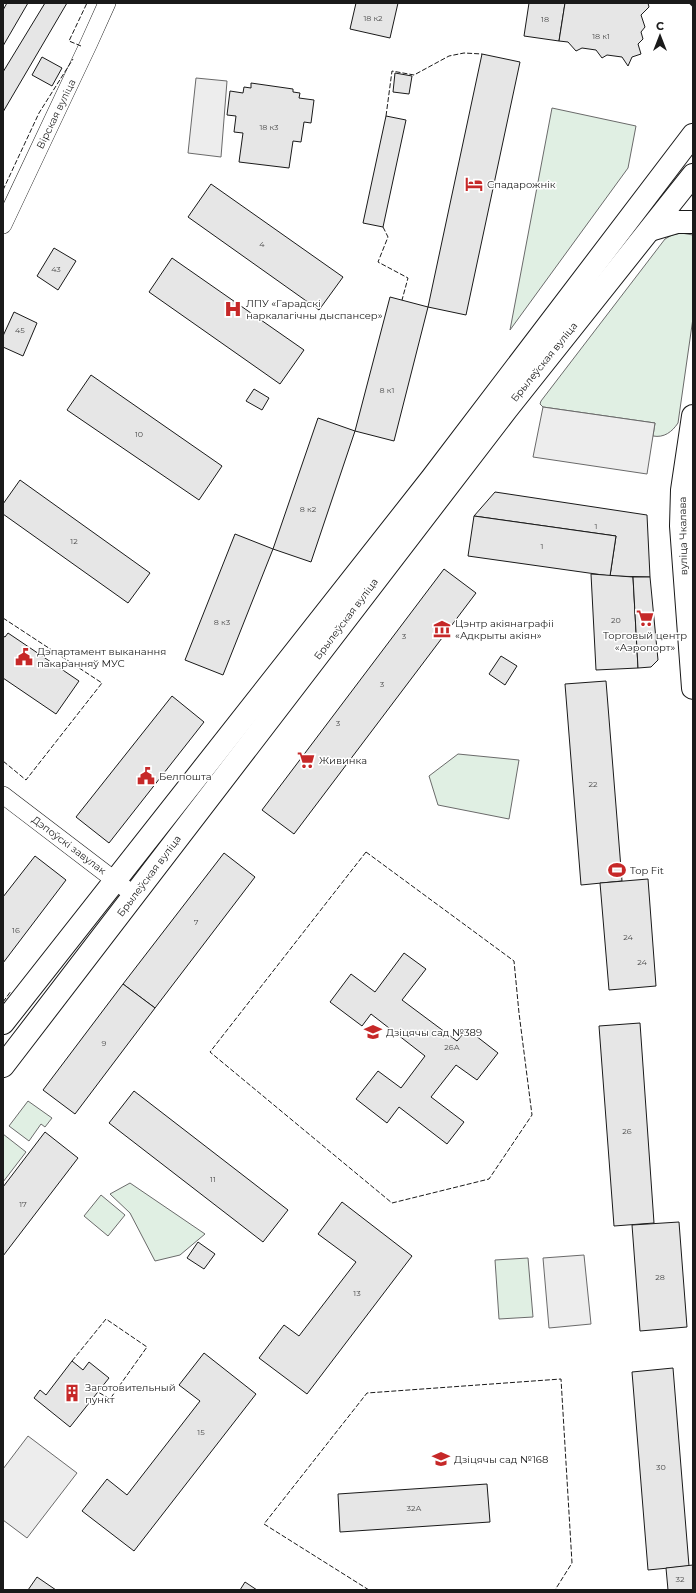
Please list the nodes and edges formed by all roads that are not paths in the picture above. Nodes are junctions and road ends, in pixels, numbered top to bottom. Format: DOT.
graph roads {
  1 [pos="107,3"];
  2 [pos="693,135"];
  3 [pos="693,174"];
  4 [pos="693,222"];
  5 [pos="3,225"];
  6 [pos="650,230"];
  7 [pos="693,416"];
  8 [pos="690,449"];
  9 [pos="693,688"];
  10 [pos="3,795"];
  11 [pos="115,880"];
  12 [pos="134,895"];
  13 [pos="3,1023"];
  14 [pos="3,1066"];
  1 -- 5 [label="street, Вірская вуліца"];
  2 -- 11 [label="main road, Брылеўская вуліца"];
  3 -- 6 [label="main road, Брылеўская вуліца"];
  4 -- 6 [label="main road"];
  6 -- 12 [label="main road, Брылеўская вуліца"];
  7 -- 8 [label="main road, вуліца Чкалава"];
  8 -- 9 [label="main road, вуліца Чкалава"];
  10 -- 11 [label="street, Дэпоўскі завулак"];
  11 -- 12 [label="street, Дэпоўскі завулак"];
  11 -- 13 [label="main road, Брылеўская вуліца"];
  12 -- 14 [label="main road, Брылеўская вуліца"];
}
